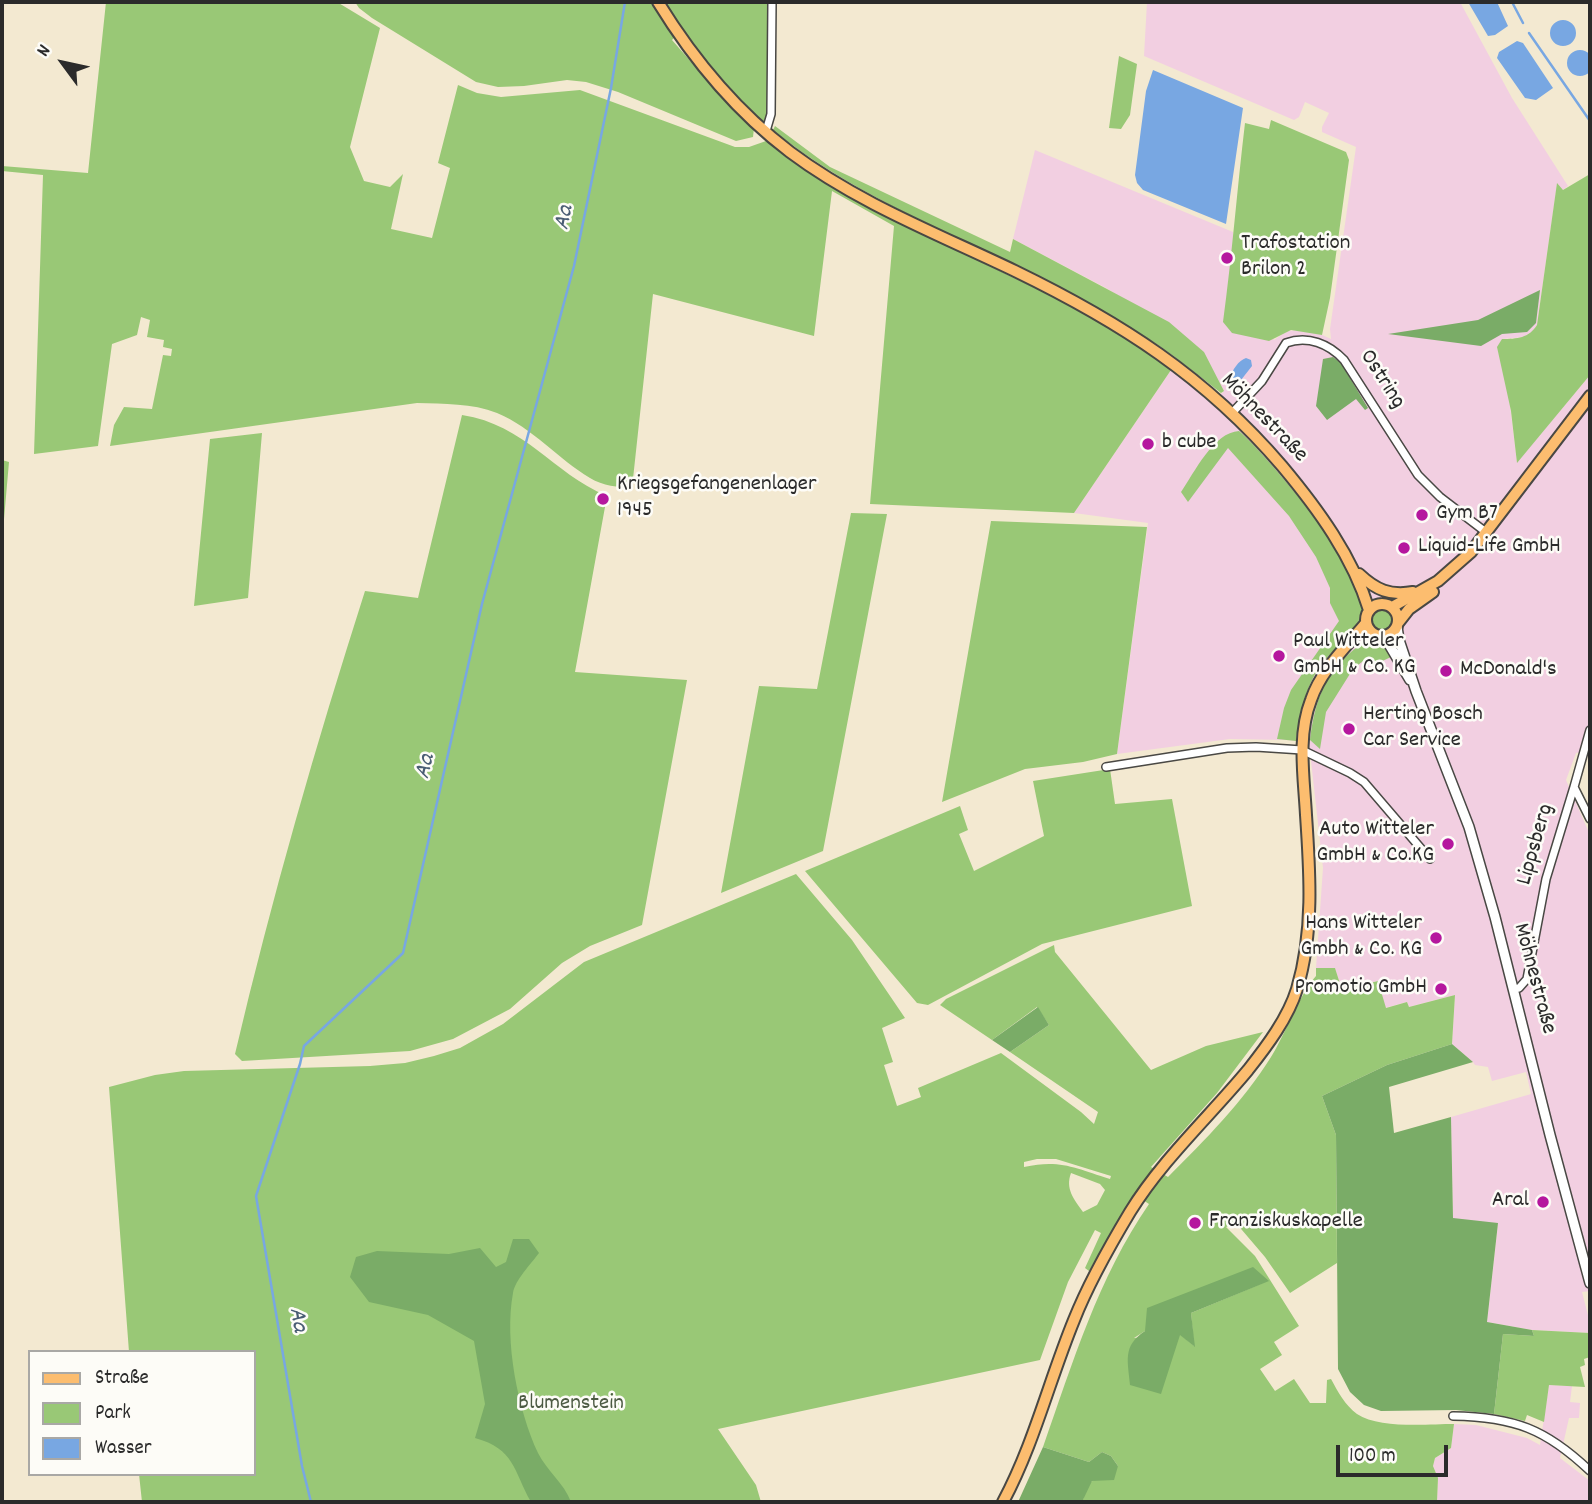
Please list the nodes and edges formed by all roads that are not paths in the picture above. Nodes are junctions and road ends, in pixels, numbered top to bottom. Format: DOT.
graph roads {
  1 [pos="658,2"];
  2 [pos="772,2"];
  3 [pos="766,131"];
  4 [pos="1590,396"];
  5 [pos="1233,412"];
  6 [pos="1487,533"];
  7 [pos="1353,568"];
  8 [pos="1451,572"];
  9 [pos="1360,582"];
  10 [pos="1423,591"];
  11 [pos="1387,605"];
  12 [pos="1369,610"];
  13 [pos="1366,623"];
  14 [pos="1398,625"];
  15 [pos="1372,633"];
  16 [pos="1384,636"];
  17 [pos="1340,655"];
  18 [pos="1416,691"];
  19 [pos="1590,730"];
  20 [pos="1302,750"];
  21 [pos="1586,758"];
  22 [pos="1106,767"];
  23 [pos="1574,788"];
  24 [pos="1590,820"];
  25 [pos="1430,859"];
  26 [pos="1513,989"];
  27 [pos="1590,1283"];
  28 [pos="1453,1416"];
  29 [pos="1590,1471"];
  30 [pos="1003,1502"];
  1 -- 3 [label="main road, Möhnestraße"];
  2 -- 3 [label="street"];
  3 -- 5 [label="main road, Möhnestraße"];
  4 -- 6 [label="main road"];
  5 -- 6 [label="street, Ostring"];
  5 -- 7 [label="main road, Möhnestraße"];
  6 -- 8 [label="main road"];
  7 -- 9 [label="main road"];
  7 -- 10 [label="main road"];
  8 -- 10 [label="main road"];
  8 -- 14 [label="main road"];
  9 -- 11 [label="main road"];
  9 -- 12 [label="main road"];
  10 -- 11 [label="main road"];
  11 -- 12 [label="main road"];
  11 -- 14 [label="main road"];
  12 -- 13 [label="main road"];
  13 -- 15 [label="main road"];
  13 -- 17 [label="main road"];
  14 -- 16 [label="main road"];
  14 -- 18 [label="street, Möhnestraße"];
  15 -- 16 [label="main road"];
  15 -- 17 [label="main road"];
  16 -- 18 [label="street, Möhnestraße"];
  17 -- 20 [label="main road"];
  18 -- 26 [label="street, Möhnestraße"];
  19 -- 21 [label="street, Lippsberg"];
  20 -- 22 [label="street"];
  20 -- 25 [label="street"];
  20 -- 30 [label="main road"];
  21 -- 23 [label="street, Lippsberg"];
  23 -- 24 [label="street"];
  23 -- 26 [label="street, Lippsberg"];
  26 -- 27 [label="street, Möhnestraße"];
  28 -- 29 [label="street"];
}
